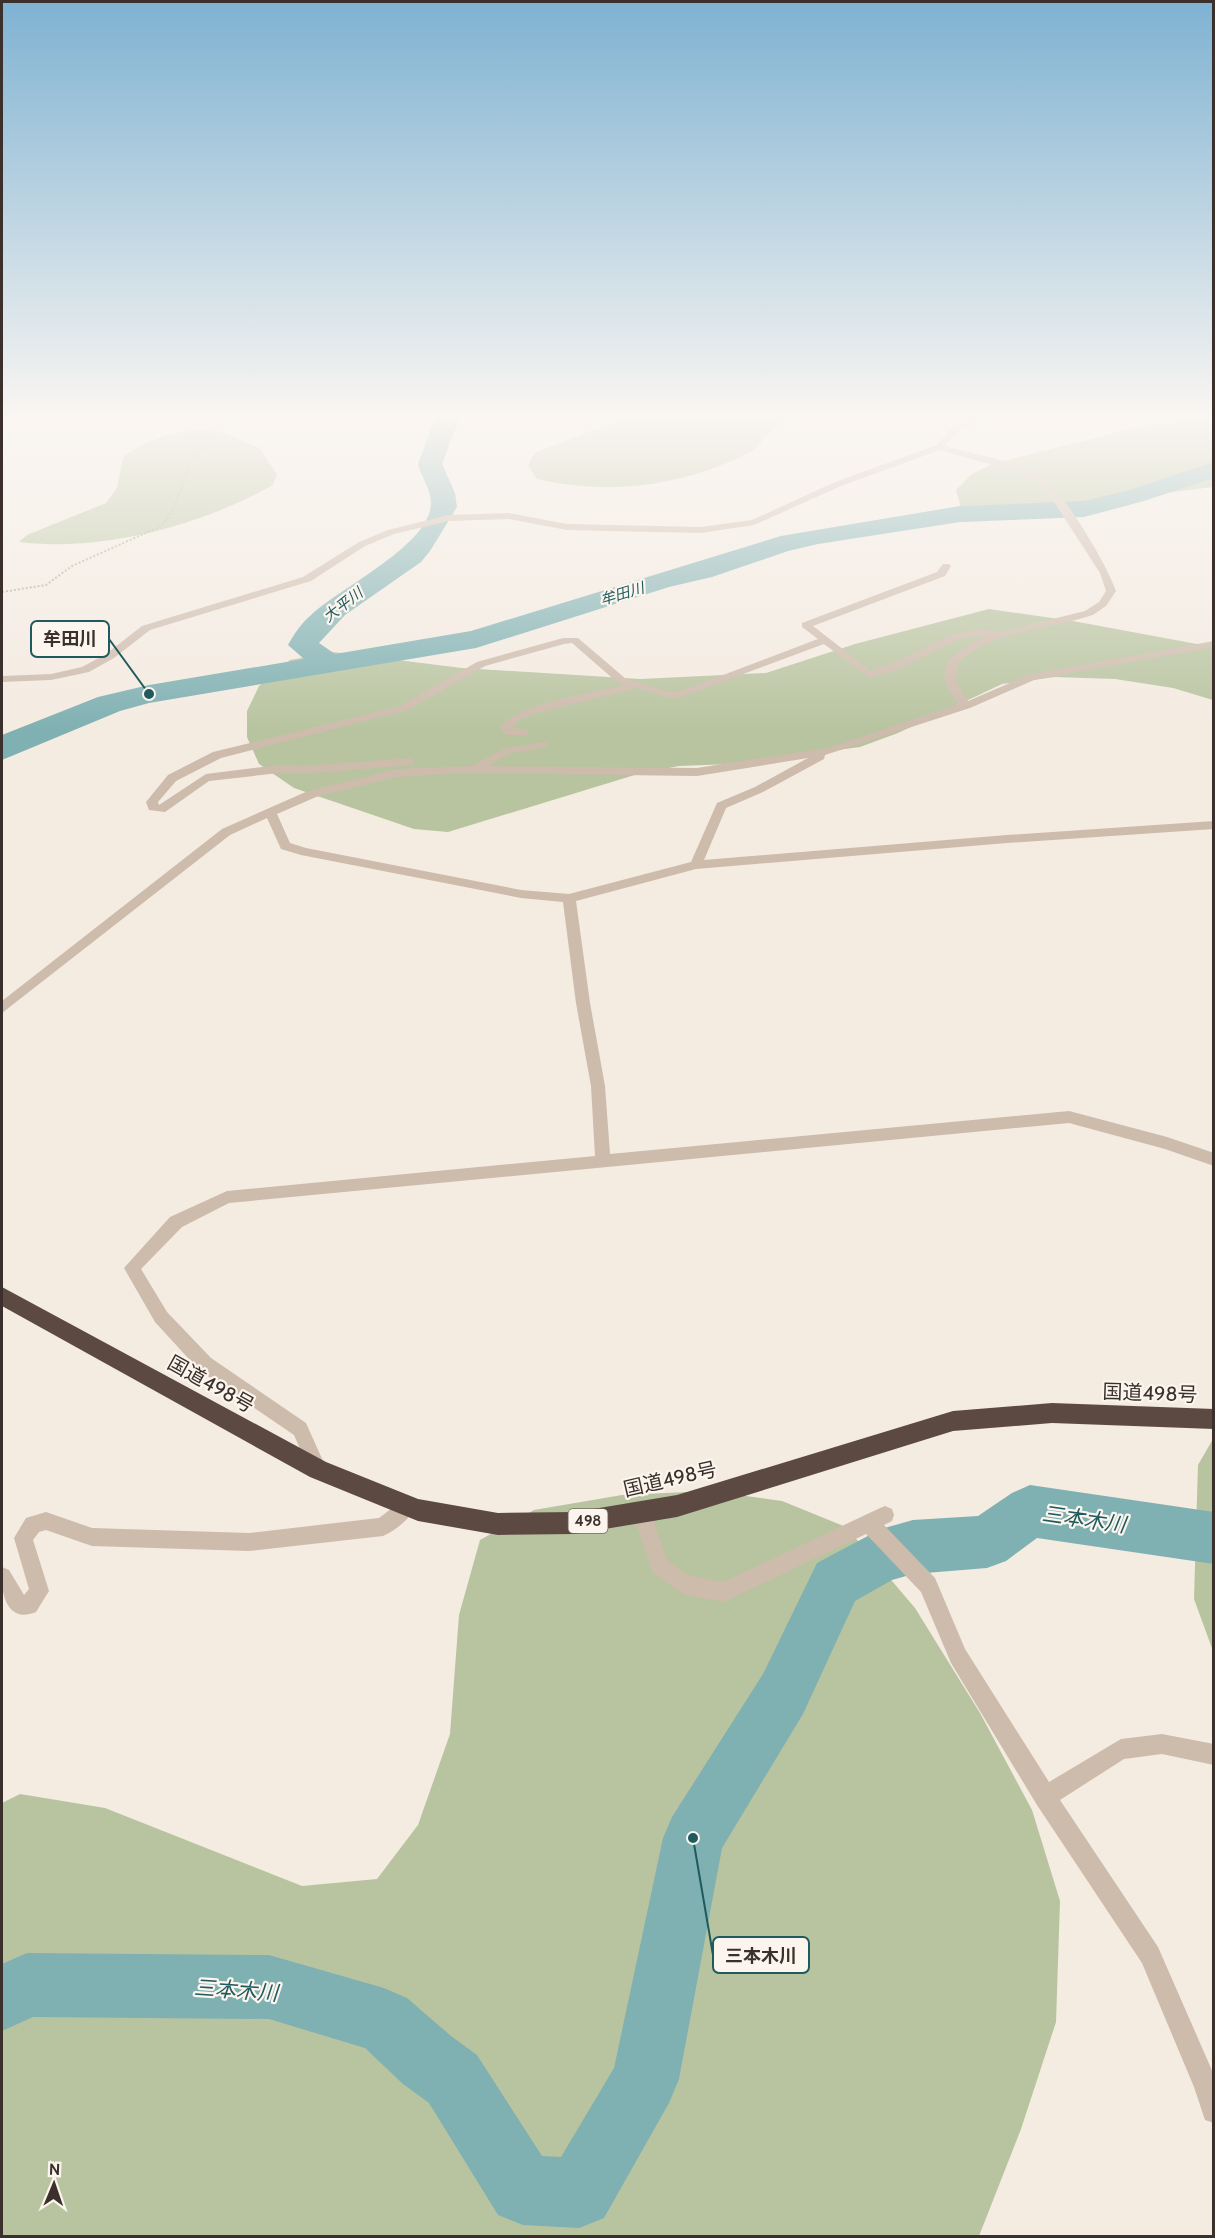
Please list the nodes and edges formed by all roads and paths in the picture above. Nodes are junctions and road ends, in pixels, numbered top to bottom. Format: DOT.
graph roads {
  1 [pos="163,523"];
  2 [pos="426,523"];
  3 [pos="548,523"];
  4 [pos="747,523"];
  5 [pos="1073,523"];
  6 [pos="946,566"];
  7 [pos="2,592"];
  8 [pos="999,635"];
  9 [pos="825,640"];
  10 [pos="1214,644"];
  11 [pos="2,679"];
  12 [pos="639,686"];
  13 [pos="966,706"];
  14 [pos="524,733"];
  15 [pos="544,745"];
  16 [pos="834,750"];
  17 [pos="475,769"];
  18 [pos="443,770"];
  19 [pos="270,811"];
  20 [pos="1214,825"];
  21 [pos="696,865"];
  22 [pos="569,898"];
  23 [pos="2,1008"];
  24 [pos="1214,1160"];
  25 [pos="603,1161"];
  26 [pos="2,1296"];
  27 [pos="1214,1419"];
  28 [pos="318,1470"];
  29 [pos="407,1506"];
  30 [pos="642,1512"];
  31 [pos="2,1577"];
  32 [pos="1214,1755"];
  33 [pos="1046,1797"];
  34 [pos="1214,2112"];
  1 -- 7 [label="path"];
  2 -- 11 [label="street"];
  3 -- 4 [label="street"];
  5 -- 8 [label="street"];
  6 -- 9 [label="street"];
  8 -- 9 [label="street"];
  8 -- 13 [label="street"];
  9 -- 12 [label="street"];
  10 -- 13 [label="street"];
  12 -- 14 [label="street"];
  12 -- 18 [label="street"];
  13 -- 16 [label="street"];
  15 -- 17 [label="street"];
  16 -- 17 [label="street"];
  16 -- 21 [label="street"];
  17 -- 18 [label="street"];
  18 -- 19 [label="street"];
  19 -- 22 [label="street"];
  19 -- 23 [label="street"];
  20 -- 21 [label="street"];
  21 -- 22 [label="street"];
  22 -- 25 [label="street"];
  24 -- 25 [label="street"];
  25 -- 28 [label="street"];
  26 -- 28 [label="highway, 国道498号 / 498"];
  27 -- 30 [label="highway, 国道498号 / 498"];
  28 -- 29 [label="highway, 国道498号 / 498"];
  29 -- 30 [label="highway, 国道498号 / 498"];
  29 -- 31 [label="street"];
  30 -- 33 [label="street"];
  32 -- 33 [label="street"];
  33 -- 34 [label="street"];
}
